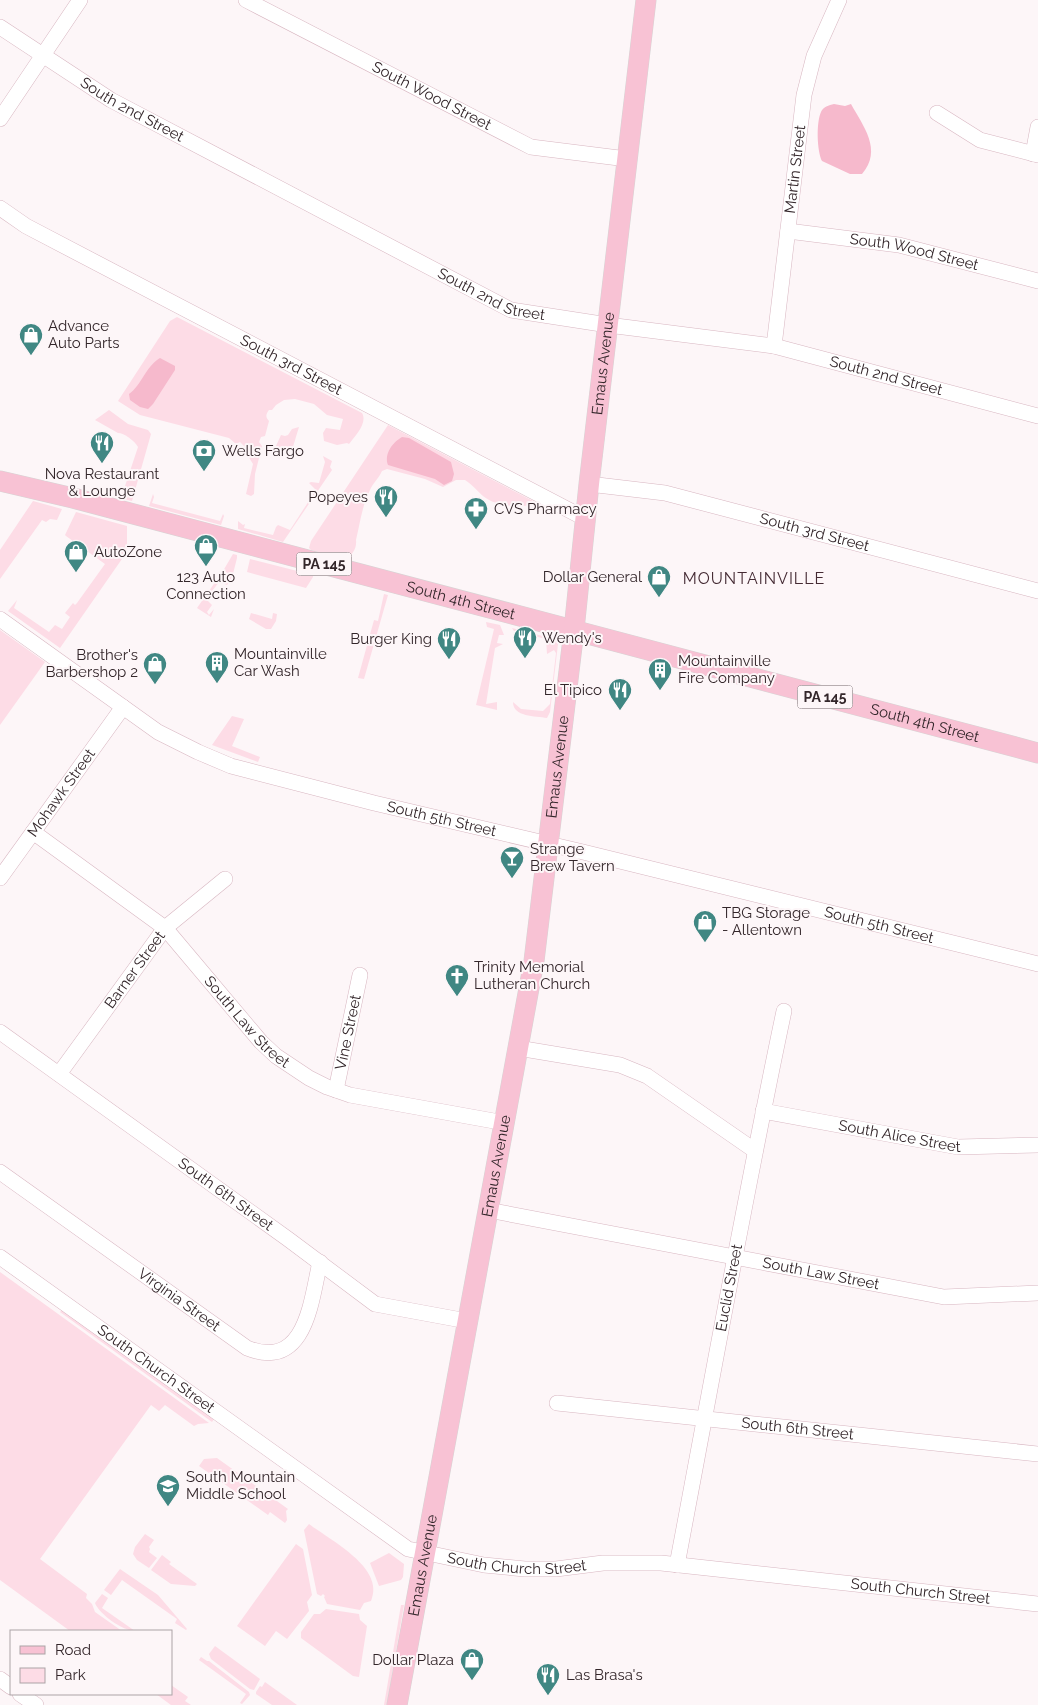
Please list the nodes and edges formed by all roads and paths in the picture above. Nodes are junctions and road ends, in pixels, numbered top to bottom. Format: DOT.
graph roads {
  1 [pos="80,0"];
  2 [pos="246,0"];
  3 [pos="646,0"];
  4 [pos="839,0"];
  5 [pos="0,28"];
  6 [pos="43,56"];
  7 [pos="937,113"];
  8 [pos="0,119"];
  9 [pos="1038,127"];
  10 [pos="1035,154"];
  11 [pos="627,159"];
  12 [pos="0,208"];
  13 [pos="788,231"];
  14 [pos="1038,281"];
  15 [pos="608,325"];
  16 [pos="774,346"];
  17 [pos="1038,416"];
  18 [pos="0,481"];
  19 [pos="589,484"];
  20 [pos="586,519"];
  21 [pos="1038,591"];
  22 [pos="0,620"];
  23 [pos="574,630"];
  24 [pos="123,707"];
  25 [pos="1038,753"];
  26 [pos="33,832"];
  27 [pos="548,844"];
  28 [pos="0,878"];
  29 [pos="225,879"];
  30 [pos="165,928"];
  31 [pos="1038,964"];
  32 [pos="360,975"];
  33 [pos="784,1010"];
  34 [pos="0,1032"];
  35 [pos="518,1048"];
  36 [pos="59,1074"];
  37 [pos="336,1090"];
  38 [pos="763,1111"];
  39 [pos="505,1123"];
  40 [pos="1038,1145"];
  41 [pos="754,1150"];
  42 [pos="0,1172"];
  43 [pos="488,1210"];
  44 [pos="0,1257"];
  45 [pos="733,1257"];
  46 [pos="320,1262"];
  47 [pos="1038,1293"];
  48 [pos="466,1321"];
  49 [pos="558,1403"];
  50 [pos="704,1419"];
  51 [pos="1038,1454"];
  52 [pos="424,1552"];
  53 [pos="677,1564"];
  54 [pos="1038,1604"];
  55 [pos="21,1695"];
  56 [pos="36,1705"];
  57 [pos="397,1705"];
  1 -- 6 [label="street"];
  2 -- 11 [label="street, South Wood Street"];
  3 -- 11 [label="main road, Emaus Avenue"];
  4 -- 13 [label="street, Martin Street"];
  5 -- 6 [label="street, South 2nd Street"];
  6 -- 8 [label="street"];
  6 -- 15 [label="street, South 2nd Street"];
  7 -- 10 [label="street"];
  9 -- 10 [label="street"];
  11 -- 15 [label="main road, Emaus Avenue"];
  12 -- 20 [label="street, South 3rd Street"];
  13 -- 14 [label="street, South Wood Street"];
  13 -- 16 [label="street, Martin Street"];
  15 -- 16 [label="street, South 2nd Street"];
  15 -- 19 [label="main road, Emaus Avenue"];
  16 -- 17 [label="street, South 2nd Street"];
  18 -- 23 [label="main road, South 4th Street / PA 145"];
  19 -- 20 [label="main road, Emaus Avenue"];
  19 -- 21 [label="street, South 3rd Street"];
  20 -- 23 [label="main road, Emaus Avenue"];
  22 -- 24 [label="street, South 5th Street"];
  23 -- 25 [label="main road, South 4th Street / PA 145"];
  23 -- 27 [label="main road, Emaus Avenue"];
  24 -- 26 [label="street, Mohawk Street"];
  24 -- 27 [label="street, South 5th Street"];
  26 -- 28 [label="street, Mohawk Street"];
  26 -- 30 [label="street, South Law Street"];
  27 -- 31 [label="street, South 5th Street"];
  27 -- 35 [label="main road, Emaus Avenue"];
  29 -- 30 [label="street, Barner Street"];
  30 -- 36 [label="street, Barner Street"];
  30 -- 37 [label="street, South Law Street"];
  32 -- 37 [label="street, Vine Street"];
  33 -- 38 [label="street, Euclid Street"];
  34 -- 36 [label="street, South 6th Street"];
  35 -- 39 [label="main road, Emaus Avenue"];
  35 -- 41 [label="street"];
  36 -- 46 [label="street, South 6th Street"];
  37 -- 39 [label="street, South Law Street"];
  38 -- 40 [label="street, South Alice Street"];
  38 -- 41 [label="street, Euclid Street"];
  39 -- 43 [label="main road, Emaus Avenue"];
  41 -- 45 [label="street, Euclid Street"];
  42 -- 46 [label="street, Virginia Street"];
  43 -- 45 [label="street, South Law Street"];
  43 -- 48 [label="main road, Emaus Avenue"];
  44 -- 52 [label="street, South Church Street"];
  45 -- 47 [label="street, South Law Street"];
  45 -- 50 [label="street, Euclid Street"];
  46 -- 48 [label="street, South 6th Street"];
  48 -- 52 [label="main road, Emaus Avenue"];
  49 -- 50 [label="street, South 6th Street"];
  50 -- 51 [label="street, South 6th Street"];
  50 -- 53 [label="street, Euclid Street"];
  52 -- 53 [label="street, South Church Street"];
  52 -- 57 [label="main road, Emaus Avenue"];
  53 -- 54 [label="street, South Church Street"];
  55 -- 56 [label="street"];
}
